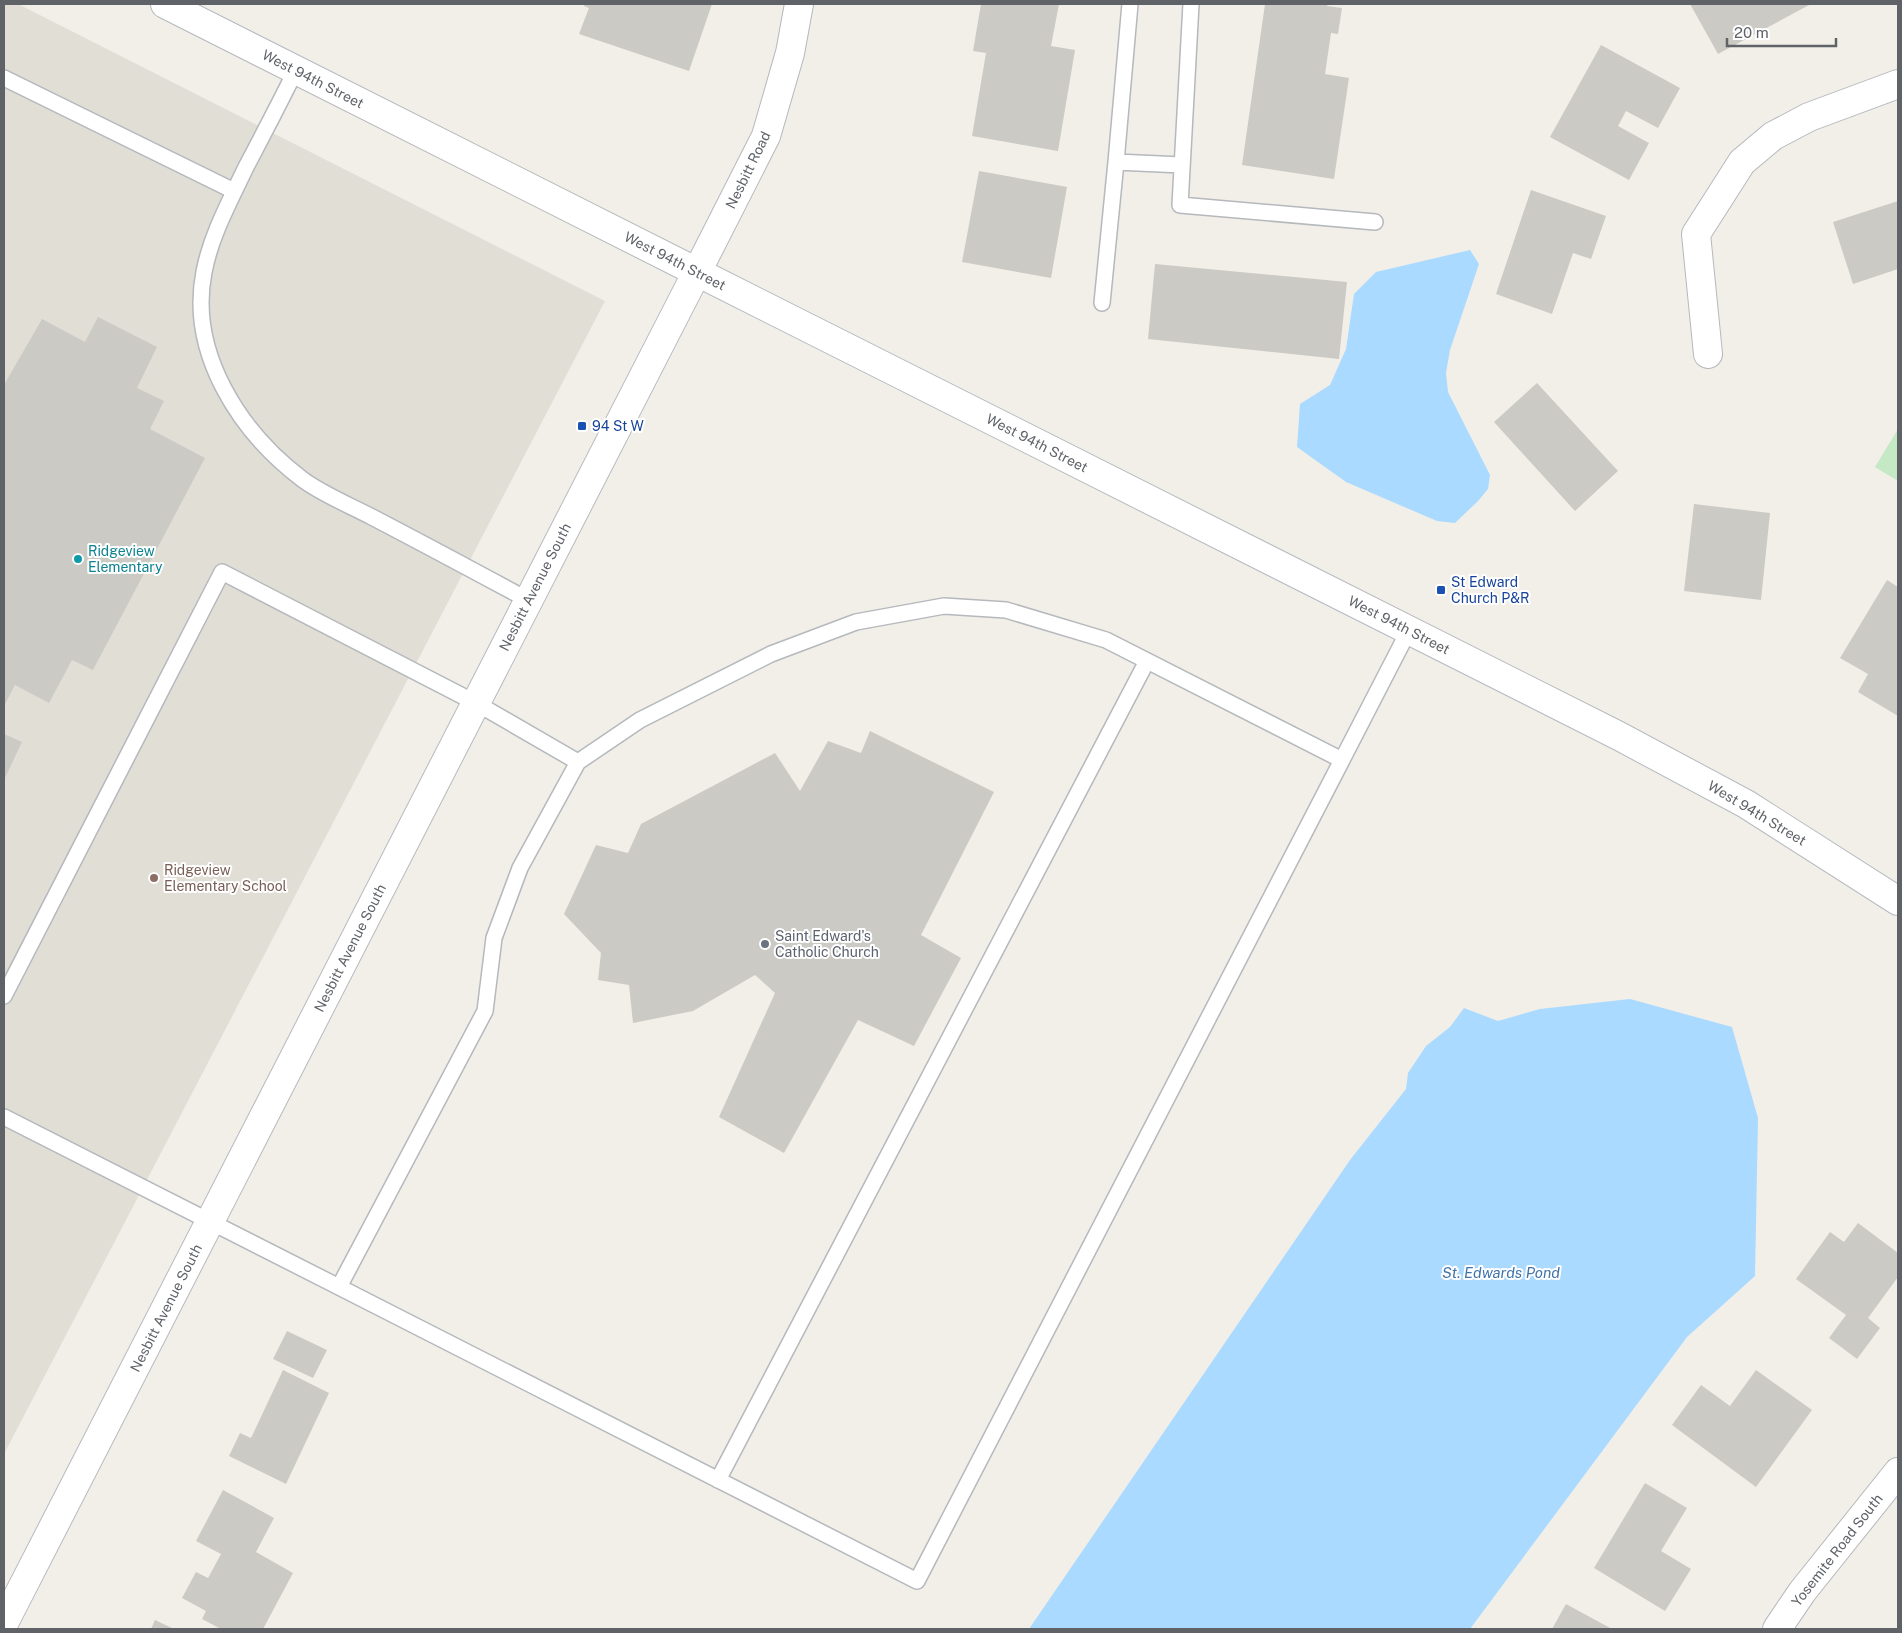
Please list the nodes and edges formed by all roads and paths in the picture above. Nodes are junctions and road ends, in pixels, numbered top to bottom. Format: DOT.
graph roads {
  1 [pos="165,4"];
  2 [pos="798,4"];
  3 [pos="1130,4"];
  4 [pos="1191,4"];
  5 [pos="296,70"];
  6 [pos="4,78"];
  7 [pos="1898,84"];
  8 [pos="1116,162"];
  9 [pos="1182,164"];
  10 [pos="234,191"];
  11 [pos="1375,222"];
  12 [pos="697,272"];
  13 [pos="1102,303"];
  14 [pos="1708,354"];
  15 [pos="528,600"];
  16 [pos="1409,630"];
  17 [pos="1148,661"];
  18 [pos="476,703"];
  19 [pos="1342,760"];
  20 [pos="578,762"];
  21 [pos="1898,901"];
  22 [pos="4,996"];
  23 [pos="4,1117"];
  24 [pos="210,1222"];
  25 [pos="339,1287"];
  26 [pos="1898,1472"];
  27 [pos="718,1480"];
  28 [pos="4,1623"];
  29 [pos="1778,1629"];
  1 -- 5 [label="street, West 94th Street"];
  2 -- 12 [label="street, Nesbitt Road"];
  3 -- 8 [label="lane"];
  4 -- 9 [label="lane"];
  5 -- 10 [label="lane"];
  5 -- 12 [label="street, West 94th Street"];
  6 -- 10 [label="lane"];
  7 -- 14 [label="street"];
  8 -- 9 [label="lane"];
  8 -- 13 [label="lane"];
  9 -- 11 [label="lane"];
  10 -- 15 [label="lane"];
  12 -- 15 [label="street, Nesbitt Avenue South"];
  12 -- 16 [label="street, West 94th Street"];
  15 -- 18 [label="street, Nesbitt Avenue South"];
  16 -- 19 [label="lane"];
  16 -- 21 [label="street, West 94th Street"];
  17 -- 19 [label="lane"];
  17 -- 20 [label="lane"];
  17 -- 27 [label="lane"];
  18 -- 20 [label="lane"];
  18 -- 22 [label="lane"];
  18 -- 24 [label="street, Nesbitt Avenue South"];
  19 -- 27 [label="lane"];
  20 -- 25 [label="lane"];
  23 -- 24 [label="lane"];
  24 -- 25 [label="lane"];
  24 -- 28 [label="street, Nesbitt Avenue South"];
  25 -- 27 [label="lane"];
  26 -- 29 [label="street, Yosemite Road South"];
}
